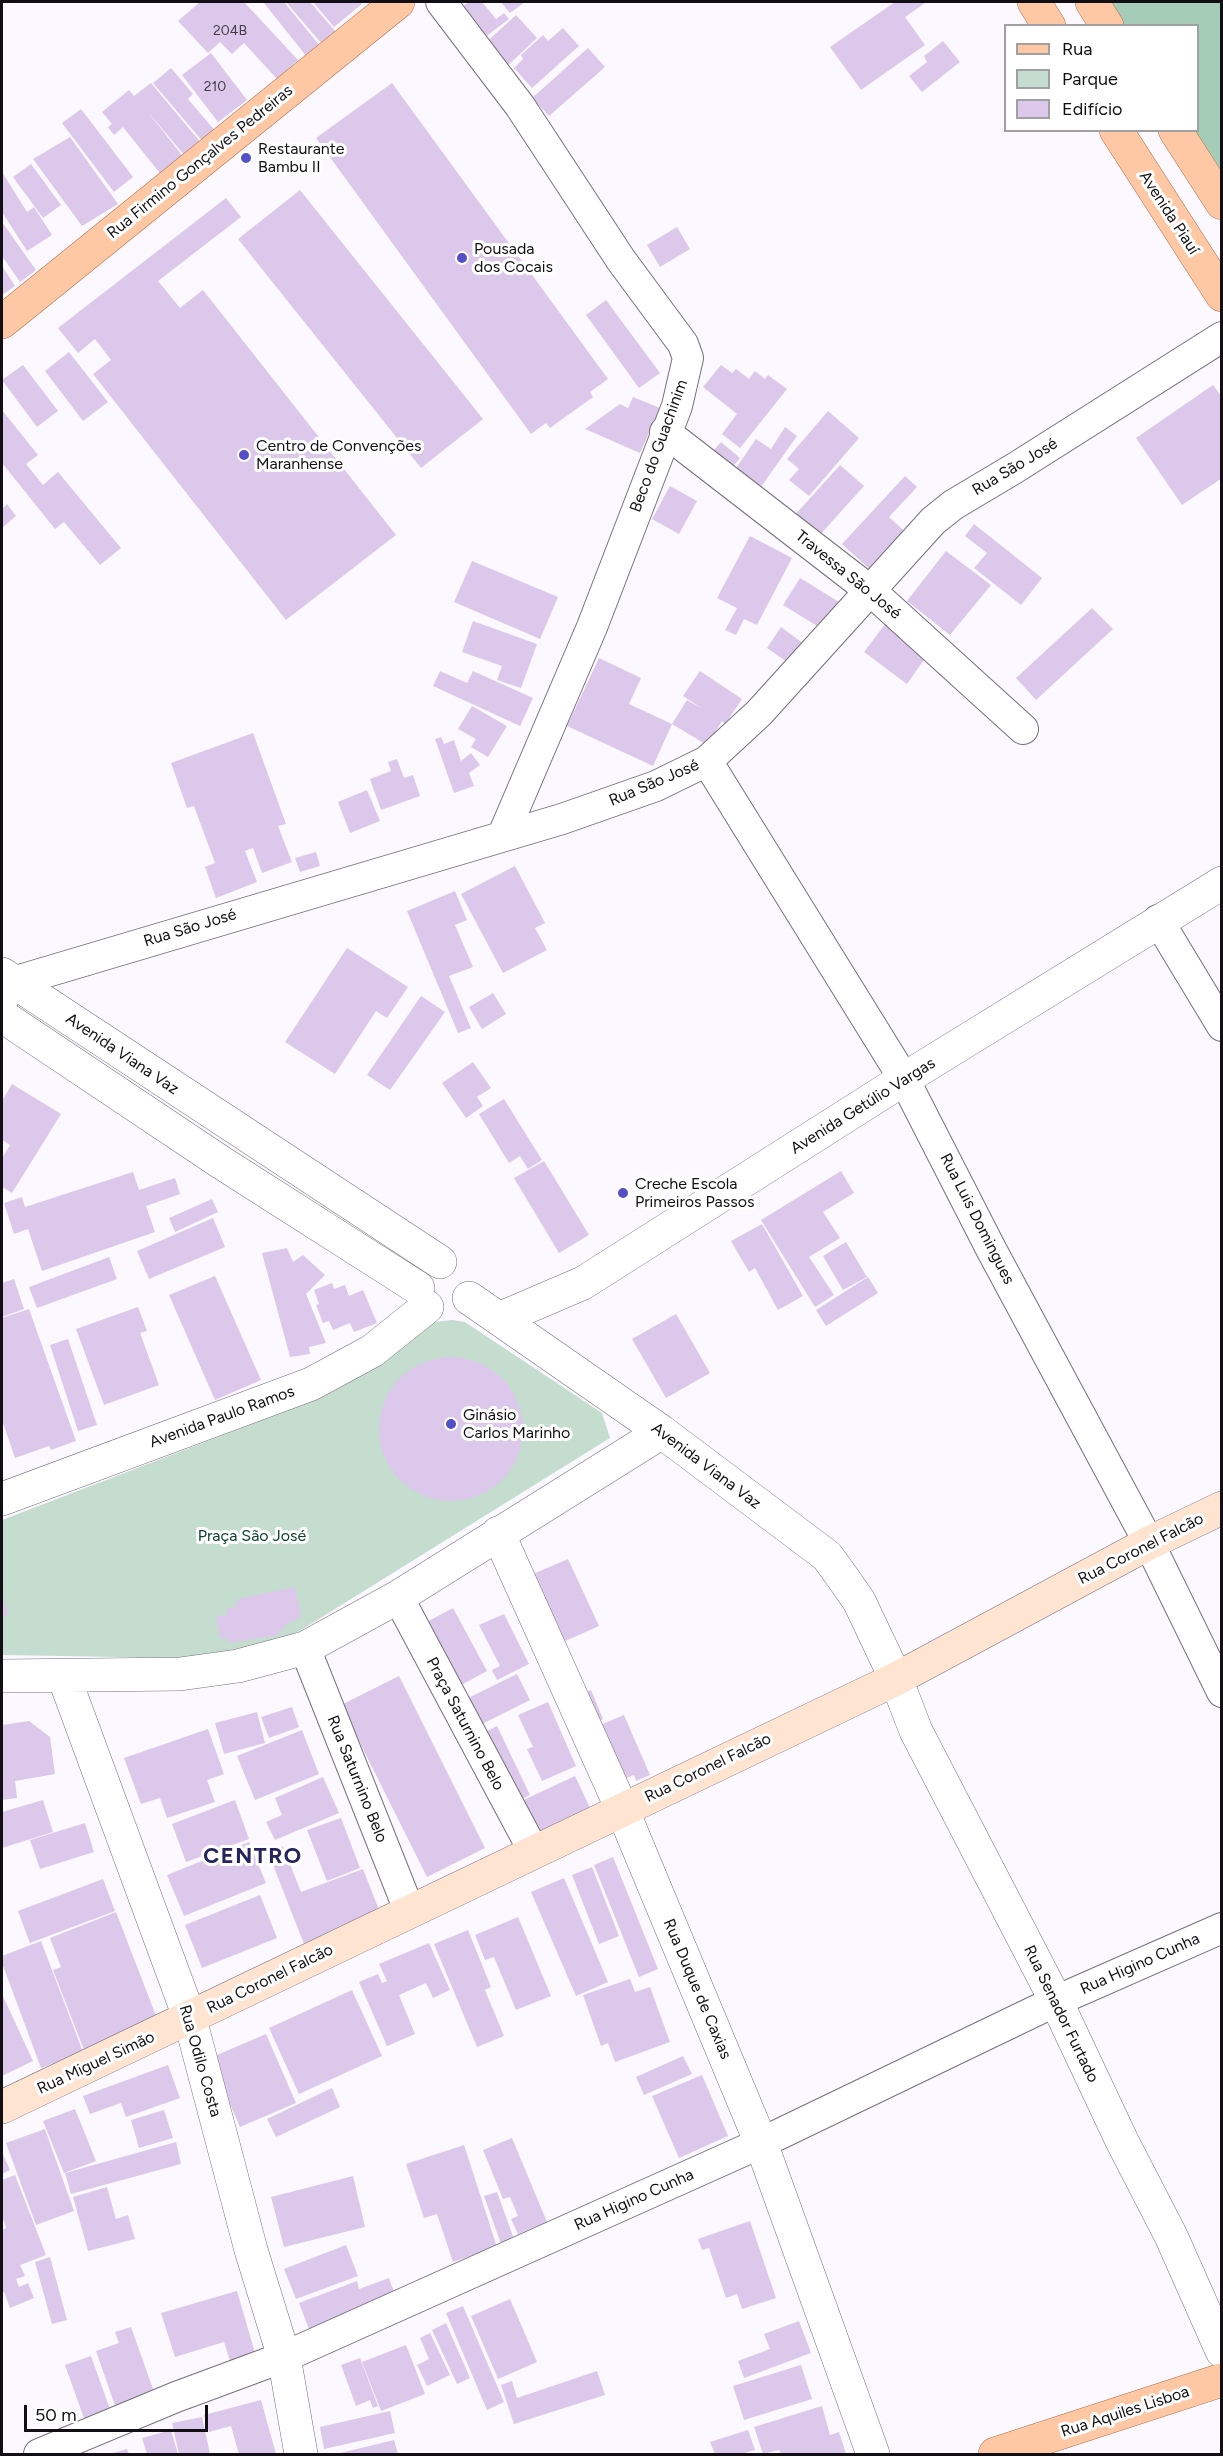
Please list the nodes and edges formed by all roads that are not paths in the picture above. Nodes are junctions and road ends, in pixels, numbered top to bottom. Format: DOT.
graph roads {
  1 [pos="398,2"];
  2 [pos="441,2"];
  3 [pos="1034,2"];
  4 [pos="1092,2"];
  5 [pos="1048,24"];
  6 [pos="1106,24"];
  7 [pos="1117,132"];
  8 [pos="1176,132"];
  9 [pos="1221,203"];
  10 [pos="1221,295"];
  11 [pos="2,322"];
  12 [pos="1221,337"];
  13 [pos="664,432"];
  14 [pos="872,592"];
  15 [pos="1023,729"];
  16 [pos="707,761"];
  17 [pos="503,835"];
  18 [pos="1221,883"];
  19 [pos="1158,920"];
  20 [pos="5,986"];
  21 [pos="2,1016"];
  22 [pos="1221,1026"];
  23 [pos="904,1079"];
  24 [pos="242,1133"];
  25 [pos="222,1163"];
  26 [pos="440,1262"];
  27 [pos="423,1298"];
  28 [pos="468,1298"];
  29 [pos="499,1319"];
  30 [pos="662,1432"];
  31 [pos="2,1499"];
  32 [pos="1221,1508"];
  33 [pos="498,1533"];
  34 [pos="1149,1543"];
  35 [pos="398,1597"];
  36 [pos="305,1648"];
  37 [pos="2,1676"];
  38 [pos="64,1677"];
  39 [pos="896,1679"];
  40 [pos="1221,1692"];
  41 [pos="622,1809"];
  42 [pos="533,1850"];
  43 [pos="409,1911"];
  44 [pos="1221,1928"];
  45 [pos="1056,2001"];
  46 [pos="189,2019"];
  47 [pos="2,2107"];
  48 [pos="761,2143"];
  49 [pos="1221,2351"];
  50 [pos="284,2357"];
  51 [pos="1221,2380"];
  52 [pos="39,2454"];
  53 [pos="301,2454"];
  54 [pos="873,2454"];
  55 [pos="995,2454"];
  1 -- 11 [label="main road, Rua Firmino Gonçalves Pedreiras"];
  2 -- 13 [label="street, Beco do Guachinim"];
  3 -- 5 [label="main road"];
  4 -- 6 [label="main road"];
  7 -- 10 [label="main road, Avenida Piauí"];
  8 -- 9 [label="main road"];
  12 -- 14 [label="street, Rua São José"];
  13 -- 14 [label="street, Travessa São José"];
  13 -- 17 [label="street, Beco do Guachinim"];
  14 -- 15 [label="street, Travessa São José"];
  14 -- 16 [label="street, Rua São José"];
  16 -- 17 [label="street, Rua São José"];
  16 -- 23 [label="street, Rua Luis Domingues"];
  17 -- 20 [label="street, Rua São José"];
  18 -- 19 [label="street, Avenida Getúlio Vargas"];
  19 -- 22 [label="street"];
  19 -- 23 [label="street, Avenida Getúlio Vargas"];
  20 -- 24 [label="street, Avenida Viana Vaz"];
  21 -- 25 [label="street"];
  23 -- 29 [label="street, Avenida Getúlio Vargas"];
  23 -- 34 [label="street, Rua Luis Domingues"];
  24 -- 25 [label="street"];
  24 -- 26 [label="street, Avenida Viana Vaz"];
  25 -- 27 [label="street"];
  26 -- 27 [label="street"];
  26 -- 28 [label="street"];
  27 -- 28 [label="street"];
  27 -- 31 [label="street, Avenida Paulo Ramos"];
  28 -- 29 [label="street, Avenida Viana Vaz"];
  29 -- 30 [label="street, Avenida Viana Vaz"];
  30 -- 33 [label="street"];
  30 -- 39 [label="street, Avenida Viana Vaz"];
  32 -- 34 [label="main road, Rua Coronel Falcão"];
  33 -- 35 [label="street"];
  33 -- 41 [label="street, Rua Duque de Caxias"];
  34 -- 39 [label="main road, Rua Coronel Falcão"];
  34 -- 40 [label="street, Rua Luis Domingues"];
  35 -- 36 [label="street"];
  35 -- 42 [label="street, Praça Saturnino Belo"];
  36 -- 38 [label="street"];
  36 -- 43 [label="street, Rua Saturnino Belo"];
  37 -- 38 [label="street"];
  38 -- 46 [label="street, Rua Odilo Costa"];
  39 -- 41 [label="main road, Rua Coronel Falcão"];
  39 -- 45 [label="street, Rua Senador Furtado"];
  41 -- 42 [label="main road, Rua Coronel Falcão"];
  41 -- 48 [label="street, Rua Duque de Caxias"];
  42 -- 43 [label="main road, Rua Coronel Falcão"];
  43 -- 46 [label="main road, Rua Coronel Falcão"];
  44 -- 45 [label="street, Rua Higino Cunha"];
  45 -- 48 [label="street, Rua Higino Cunha"];
  45 -- 49 [label="street, Rua Senador Furtado"];
  46 -- 47 [label="main road, Rua Miguel Simão"];
  46 -- 50 [label="street, Rua Odilo Costa"];
  48 -- 50 [label="street, Rua Higino Cunha"];
  48 -- 54 [label="street, Rua Duque de Caxias"];
  50 -- 52 [label="street, Rua Higino Cunha"];
  50 -- 53 [label="street, Rua Odilo Costa"];
  51 -- 55 [label="main road, Rua Aquiles Lisboa"];
}
